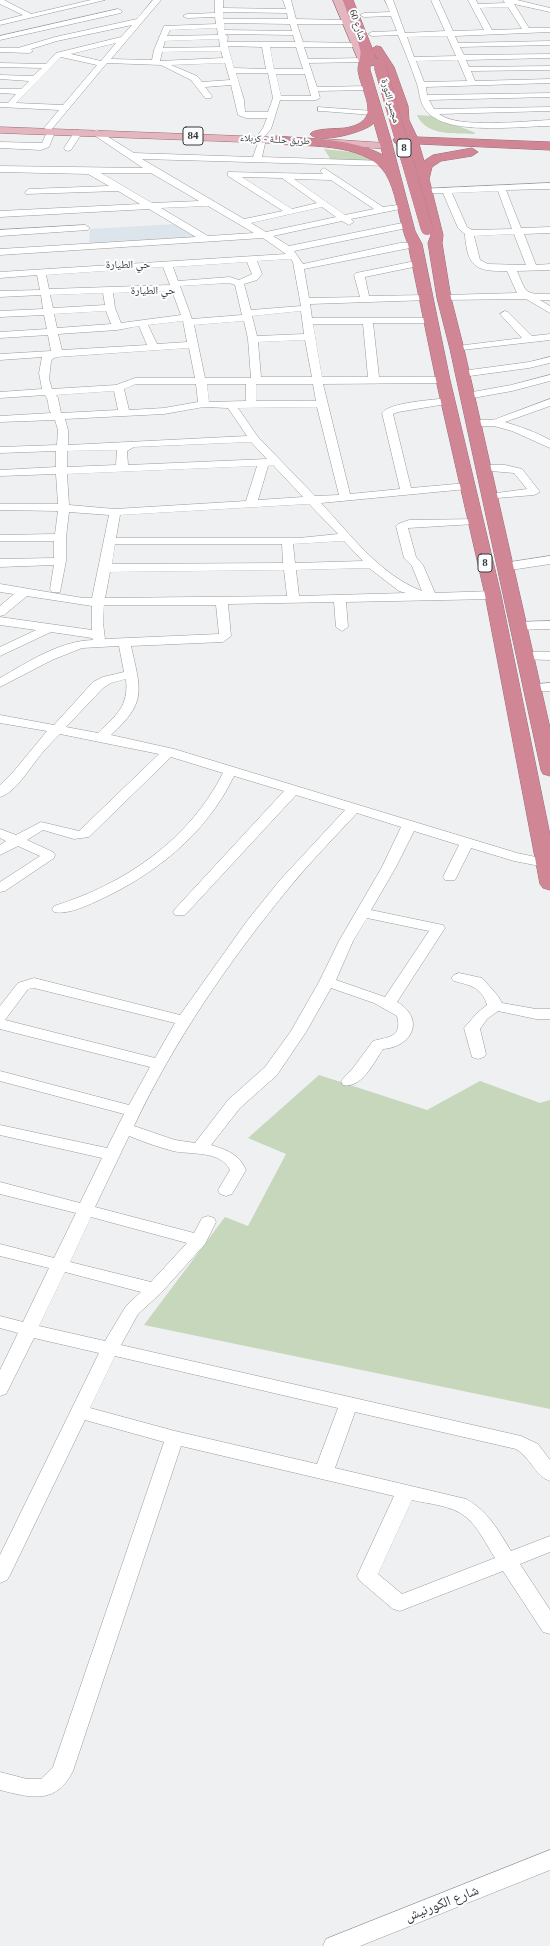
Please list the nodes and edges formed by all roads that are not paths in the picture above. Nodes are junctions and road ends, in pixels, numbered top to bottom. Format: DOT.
graph roads {
  1 [pos="101,0"];
  2 [pos="157,0"];
  3 [pos="220,0"];
  4 [pos="287,0"];
  5 [pos="338,0"];
  6 [pos="348,0"];
  7 [pos="359,0"];
  8 [pos="389,0"];
  9 [pos="435,0"];
  10 [pos="0,1"];
  11 [pos="57,2"];
  12 [pos="509,2"];
  13 [pos="473,3"];
  14 [pos="84,4"];
  15 [pos="67,7"];
  16 [pos="550,10"];
  17 [pos="290,11"];
  18 [pos="124,13"];
  19 [pos="394,14"];
  20 [pos="550,14"];
  21 [pos="364,15"];
  22 [pos="523,15"];
  23 [pos="30,16"];
  24 [pos="187,16"];
  25 [pos="141,19"];
  26 [pos="293,22"];
  27 [pos="347,22"];
  28 [pos="0,23"];
  29 [pos="65,23"];
  30 [pos="222,29"];
  31 [pos="550,30"];
  32 [pos="527,31"];
  33 [pos="489,32"];
  34 [pos="84,33"];
  35 [pos="296,33"];
  36 [pos="451,33"];
  37 [pos="372,34"];
  38 [pos="401,34"];
  39 [pos="10,36"];
  40 [pos="0,38"];
  41 [pos="124,39"];
  42 [pos="162,39"];
  43 [pos="550,43"];
  44 [pos="265,44"];
  45 [pos="34,45"];
  46 [pos="299,45"];
  47 [pos="455,45"];
  48 [pos="0,50"];
  49 [pos="20,50"];
  50 [pos="158,50"];
  51 [pos="59,55"];
  52 [pos="550,56"];
  53 [pos="369,57"];
  54 [pos="461,58"];
  55 [pos="411,59"];
  56 [pos="228,60"];
  57 [pos="304,60"];
  58 [pos="104,62"];
  59 [pos="158,63"];
  60 [pos="0,65"];
  61 [pos="48,66"];
  62 [pos="550,68"];
  63 [pos="466,69"];
  64 [pos="231,70"];
  65 [pos="270,71"];
  66 [pos="308,72"];
  67 [pos="0,77"];
  68 [pos="36,79"];
  69 [pos="550,81"];
  70 [pos="234,82"];
  71 [pos="472,83"];
  72 [pos="200,85"];
  73 [pos="421,85"];
  74 [pos="369,88"];
  75 [pos="314,89"];
  76 [pos="0,91"];
  77 [pos="22,92"];
  78 [pos="550,95"];
  79 [pos="208,96"];
  80 [pos="277,98"];
  81 [pos="423,98"];
  82 [pos="0,105"];
  83 [pos="9,106"];
  84 [pos="402,106"];
  85 [pos="65,108"];
  86 [pos="321,109"];
  87 [pos="550,109"];
  88 [pos="430,112"];
  89 [pos="375,113"];
  90 [pos="272,115"];
  91 [pos="403,120"];
  92 [pos="550,122"];
  93 [pos="0,126"];
  94 [pos="0,130"];
  95 [pos="28,130"];
  96 [pos="49,130"];
  97 [pos="78,133"];
  98 [pos="97,133"];
  99 [pos="225,136"];
  100 [pos="262,137"];
  101 [pos="276,140"];
  102 [pos="386,143"];
  103 [pos="413,144"];
  104 [pos="0,145"];
  105 [pos="19,146"];
  106 [pos="68,148"];
  107 [pos="549,148"];
  108 [pos="130,156"];
  109 [pos="207,158"];
  110 [pos="257,160"];
  111 [pos="312,162"];
  112 [pos="417,162"];
  113 [pos="388,164"];
  114 [pos="0,169"];
  115 [pos="153,170"];
  116 [pos="90,171"];
  117 [pos="231,174"];
  118 [pos="283,175"];
  119 [pos="332,177"];
  120 [pos="424,186"];
  121 [pos="550,186"];
  122 [pos="120,188"];
  123 [pos="501,188"];
  124 [pos="446,190"];
  125 [pos="31,191"];
  126 [pos="209,203"];
  127 [pos="325,204"];
  128 [pos="149,205"];
  129 [pos="402,206"];
  130 [pos="85,208"];
  131 [pos="382,211"];
  132 [pos="291,212"];
  133 [pos="0,214"];
  134 [pos="345,219"];
  135 [pos="243,222"];
  136 [pos="84,228"];
  137 [pos="550,230"];
  138 [pos="517,231"];
  139 [pos="417,232"];
  140 [pos="0,233"];
  141 [pos="364,233"];
  142 [pos="470,233"];
  143 [pos="264,235"];
  144 [pos="207,239"];
  145 [pos="435,243"];
  146 [pos="0,252"];
  147 [pos="290,253"];
  148 [pos="86,258"];
  149 [pos="252,259"];
  150 [pos="167,264"];
  151 [pos="420,264"];
  152 [pos="129,266"];
  153 [pos="299,267"];
  154 [pos="532,267"];
  155 [pos="550,267"];
  156 [pos="511,268"];
  157 [pos="41,272"];
  158 [pos="0,275"];
  159 [pos="239,283"];
  160 [pos="175,286"];
  161 [pos="108,290"];
  162 [pos="136,290"];
  163 [pos="46,291"];
  164 [pos="550,293"];
  165 [pos="0,294"];
  166 [pos="526,296"];
  167 [pos="550,297"];
  168 [pos="426,298"];
  169 [pos="444,298"];
  170 [pos="365,300"];
  171 [pos="306,305"];
  172 [pos="110,308"];
  173 [pos="550,310"];
  174 [pos="50,311"];
  175 [pos="0,314"];
  176 [pos="505,314"];
  177 [pos="248,316"];
  178 [pos="187,320"];
  179 [pos="368,320"];
  180 [pos="431,320"];
  181 [pos="306,321"];
  182 [pos="142,322"];
  183 [pos="117,327"];
  184 [pos="54,332"];
  185 [pos="0,335"];
  186 [pos="309,337"];
  187 [pos="550,337"];
  188 [pos="253,339"];
  189 [pos="533,340"];
  190 [pos="194,345"];
  191 [pos="154,348"];
  192 [pos="550,348"];
  193 [pos="457,349"];
  194 [pos="57,354"];
  195 [pos="0,357"];
  196 [pos="550,360"];
  197 [pos="462,374"];
  198 [pos="550,378"];
  199 [pos="443,380"];
  200 [pos="201,381"];
  201 [pos="254,381"];
  202 [pos="318,381"];
  203 [pos="374,381"];
  204 [pos="119,388"];
  205 [pos="48,393"];
  206 [pos="0,395"];
  207 [pos="467,396"];
  208 [pos="550,402"];
  209 [pos="204,404"];
  210 [pos="251,404"];
  211 [pos="322,404"];
  212 [pos="231,405"];
  213 [pos="450,408"];
  214 [pos="124,413"];
  215 [pos="58,416"];
  216 [pos="0,419"];
  217 [pos="473,423"];
  218 [pos="494,423"];
  219 [pos="544,431"];
  220 [pos="456,432"];
  221 [pos="533,434"];
  222 [pos="254,439"];
  223 [pos="550,445"];
  224 [pos="125,446"];
  225 [pos="61,448"];
  226 [pos="0,450"];
  227 [pos="276,462"];
  228 [pos="263,463"];
  229 [pos="483,468"];
  230 [pos="122,469"];
  231 [pos="61,471"];
  232 [pos="0,473"];
  233 [pos="467,486"];
  234 [pos="406,492"];
  235 [pos="489,497"];
  236 [pos="345,498"];
  237 [pos="311,500"];
  238 [pos="251,503"];
  239 [pos="0,507"];
  240 [pos="63,508"];
  241 [pos="115,512"];
  242 [pos="475,521"];
  243 [pos="60,537"];
  244 [pos="346,537"];
  245 [pos="0,538"];
  246 [pos="109,541"];
  247 [pos="288,541"];
  248 [pos="550,560"];
  249 [pos="60,561"];
  250 [pos="0,563"];
  251 [pos="373,564"];
  252 [pos="290,566"];
  253 [pos="504,567"];
  254 [pos="105,568"];
  255 [pos="0,588"];
  256 [pos="56,589"];
  257 [pos="24,593"];
  258 [pos="492,595"];
  259 [pos="430,596"];
  260 [pos="340,599"];
  261 [pos="293,600"];
  262 [pos="97,601"];
  263 [pos="222,601"];
  264 [pos="0,612"];
  265 [pos="0,621"];
  266 [pos="550,625"];
  267 [pos="517,626"];
  268 [pos="342,627"];
  269 [pos="50,628"];
  270 [pos="99,638"];
  271 [pos="124,642"];
  272 [pos="0,652"];
  273 [pos="524,656"];
  274 [pos="550,656"];
  275 [pos="131,674"];
  276 [pos="0,683"];
  277 [pos="531,688"];
  278 [pos="550,688"];
  279 [pos="0,719"];
  280 [pos="545,725"];
  281 [pos="56,729"];
  282 [pos="101,737"];
  283 [pos="169,752"];
  284 [pos="550,770"];
  285 [pos="230,771"];
  286 [pos="294,790"];
  287 [pos="0,793"];
  288 [pos="354,808"];
  289 [pos="409,826"];
  290 [pos="0,833"];
  291 [pos="17,840"];
  292 [pos="466,842"];
  293 [pos="0,852"];
  294 [pos="547,864"];
  295 [pos="450,877"];
  296 [pos="550,884"];
  297 [pos="0,888"];
  298 [pos="59,909"];
  299 [pos="180,912"];
  300 [pos="363,913"];
  301 [pos="458,978"];
  302 [pos="327,982"];
  303 [pos="388,1004"];
  304 [pos="495,1006"];
  305 [pos="2,1011"];
  306 [pos="550,1014"];
  307 [pos="184,1021"];
  308 [pos="0,1024"];
  309 [pos="478,1054"];
  310 [pos="160,1064"];
  311 [pos="0,1076"];
  312 [pos="349,1081"];
  313 [pos="134,1111"];
  314 [pos="0,1130"];
  315 [pos="125,1130"];
  316 [pos="200,1148"];
  317 [pos="112,1155"];
  318 [pos="0,1188"];
  319 [pos="226,1190"];
  320 [pos="85,1211"];
  321 [pos="208,1222"];
  322 [pos="199,1240"];
  323 [pos="0,1250"];
  324 [pos="59,1265"];
  325 [pos="156,1289"];
  326 [pos="0,1322"];
  327 [pos="28,1330"];
  328 [pos="110,1349"];
  329 [pos="0,1389"];
  330 [pos="348,1404"];
  331 [pos="80,1412"];
  332 [pos="175,1438"];
  333 [pos="324,1472"];
  334 [pos="550,1474"];
  335 [pos="406,1492"];
  336 [pos="550,1544"];
  337 [pos="507,1561"];
  338 [pos="1,1572"];
  339 [pos="550,1626"];
  340 [pos="0,1781"];
  341 [pos="550,1860"];
  342 [pos="334,1946"];
  1 -- 14 [label="street"];
  2 -- 25 [label="street"];
  3 -- 30 [label="street"];
  4 -- 17 [label="street"];
  5 -- 27 [label="main road"];
  6 -- 53 [label="highway, شارع 60 / 8"];
  7 -- 21 [label="highway, شارع 60 / 8"];
  8 -- 19 [label="street"];
  9 -- 36 [label="street"];
  10 -- 23 [label="street"];
  11 -- 15 [label="street"];
  12 -- 13 [label="street"];
  12 -- 16 [label="street"];
  12 -- 22 [label="street"];
  13 -- 33 [label="street"];
  14 -- 15 [label="street"];
  14 -- 18 [label="street"];
  15 -- 23 [label="street"];
  17 -- 26 [label="street"];
  17 -- 30 [label="street"];
  18 -- 25 [label="street"];
  18 -- 29 [label="street"];
  19 -- 21 [label="street"];
  19 -- 38 [label="street"];
  20 -- 22 [label="street"];
  21 -- 37 [label="highway, شارع 60 / 8"];
  22 -- 32 [label="street"];
  23 -- 28 [label="street"];
  24 -- 30 [label="street"];
  25 -- 34 [label="street"];
  25 -- 41 [label="street"];
  26 -- 27 [label="street"];
  26 -- 30 [label="street"];
  26 -- 35 [label="street"];
  27 -- 53 [label="main road"];
  29 -- 34 [label="street"];
  29 -- 39 [label="street"];
  30 -- 35 [label="street"];
  30 -- 42 [label="street"];
  30 -- 42 [label="street"];
  30 -- 44 [label="street"];
  30 -- 50 [label="street"];
  30 -- 56 [label="street"];
  31 -- 32 [label="street"];
  32 -- 33 [label="street"];
  33 -- 36 [label="street"];
  34 -- 45 [label="street"];
  35 -- 46 [label="street"];
  36 -- 38 [label="street"];
  36 -- 47 [label="street"];
  37 -- 38 [label="street"];
  37 -- 53 [label="highway, شارع 60 / 8"];
  38 -- 55 [label="street"];
  39 -- 40 [label="street"];
  39 -- 45 [label="street"];
  41 -- 51 [label="street"];
  41 -- 58 [label="street"];
  42 -- 50 [label="street"];
  43 -- 47 [label="street"];
  44 -- 46 [label="street"];
  44 -- 65 [label="street"];
  45 -- 49 [label="street"];
  46 -- 53 [label="street"];
  46 -- 57 [label="street"];
  47 -- 54 [label="street"];
  48 -- 49 [label="street"];
  49 -- 51 [label="street"];
  50 -- 59 [label="street"];
  51 -- 58 [label="street"];
  51 -- 61 [label="street"];
  52 -- 54 [label="street"];
  53 -- 57 [label="street"];
  53 -- 74 [label="highway"];
  53 -- 84 [label="highway"];
  53 -- 139 [label="highway, مجسر الثورة / 8, bridge"];
  54 -- 55 [label="street"];
  54 -- 63 [label="street"];
  55 -- 73 [label="street"];
  56 -- 59 [label="street"];
  56 -- 64 [label="street"];
  57 -- 66 [label="street"];
  58 -- 59 [label="street"];
  58 -- 85 [label="street"];
  59 -- 72 [label="street"];
  60 -- 61 [label="street"];
  61 -- 68 [label="street"];
  62 -- 63 [label="street"];
  63 -- 71 [label="street"];
  64 -- 65 [label="street"];
  64 -- 70 [label="street"];
  65 -- 66 [label="street"];
  65 -- 80 [label="street"];
  66 -- 75 [label="street"];
  67 -- 68 [label="street"];
  68 -- 77 [label="street"];
  69 -- 71 [label="street"];
  70 -- 72 [label="street"];
  70 -- 90 [label="street"];
  71 -- 73 [label="street"];
  72 -- 79 [label="street"];
  73 -- 81 [label="street"];
  74 -- 75 [label="street"];
  74 -- 89 [label="highway"];
  75 -- 80 [label="street"];
  76 -- 77 [label="street"];
  77 -- 83 [label="street"];
  78 -- 81 [label="street"];
  80 -- 90 [label="street"];
  81 -- 88 [label="street"];
  82 -- 83 [label="street"];
  83 -- 85 [label="street"];
  84 -- 91 [label="highway"];
  84 -- 107 [label="highway"];
  85 -- 96 [label="street"];
  86 -- 89 [label="street"];
  87 -- 88 [label="street"];
  88 -- 92 [label="street"];
  89 -- 91 [label="highway"];
  89 -- 100 [label="highway"];
  89 -- 102 [label="highway"];
  90 -- 100 [label="street"];
  91 -- 103 [label="highway"];
  93 -- 96 [label="main road, طريق حلــة - كربلاء / 84"];
  94 -- 95 [label="main road, طريق حلــة - كربلاء / 84"];
  95 -- 96 [label="main road, طريق حلــة - كربلاء / 84"];
  95 -- 105 [label="street"];
  96 -- 97 [label="main road, طريق حلــة - كربلاء / 84"];
  96 -- 99 [label="main road, طريق حلــة - كربلاء / 84"];
  96 -- 105 [label="street"];
  97 -- 98 [label="main road, طريق حلــة - كربلاء / 84"];
  97 -- 106 [label="street"];
  98 -- 99 [label="main road, طريق حلــة - كربلاء / 84"];
  98 -- 108 [label="street"];
  99 -- 100 [label="main road, طريق حلــة - كربلاء / 84"];
  100 -- 101 [label="main road, طريق حلــة - كربلاء / 84"];
  100 -- 102 [label="main road, طريق حلــة - كربلاء / 84"];
  100 -- 110 [label="street"];
  101 -- 102 [label="main road, طريق حلــة - كربلاء / 84"];
  101 -- 113 [label="highway"];
  102 -- 103 [label="highway, طريق حلــة - كربلاء / 84"];
  102 -- 113 [label="highway"];
  103 -- 107 [label="highway, طريق حلــة - كربلاء / 84"];
  103 -- 112 [label="highway"];
  104 -- 105 [label="street"];
  107 -- 120 [label="highway"];
  108 -- 109 [label="street"];
  108 -- 115 [label="street"];
  109 -- 110 [label="street"];
  109 -- 117 [label="street"];
  110 -- 111 [label="street"];
  111 -- 113 [label="street"];
  111 -- 119 [label="street"];
  112 -- 113 [label="highway"];
  112 -- 120 [label="highway"];
  113 -- 129 [label="highway"];
  114 -- 125 [label="street"];
  115 -- 116 [label="street"];
  115 -- 126 [label="street"];
  116 -- 122 [label="street"];
  116 -- 125 [label="street"];
  117 -- 118 [label="street"];
  117 -- 132 [label="street"];
  118 -- 119 [label="street"];
  118 -- 127 [label="street"];
  119 -- 131 [label="street"];
  120 -- 124 [label="street"];
  120 -- 145 [label="highway"];
  121 -- 123 [label="street"];
  122 -- 125 [label="street"];
  122 -- 128 [label="street"];
  123 -- 124 [label="street"];
  123 -- 138 [label="street"];
  124 -- 142 [label="street"];
  125 -- 130 [label="street"];
  125 -- 133 [label="street"];
  126 -- 128 [label="street"];
  126 -- 135 [label="street"];
  127 -- 132 [label="street"];
  127 -- 134 [label="street"];
  128 -- 130 [label="street"];
  128 -- 144 [label="street"];
  129 -- 131 [label="street"];
  129 -- 139 [label="highway"];
  130 -- 136 [label="street"];
  131 -- 134 [label="street"];
  132 -- 135 [label="street"];
  134 -- 141 [label="street"];
  134 -- 143 [label="street"];
  135 -- 143 [label="street"];
  136 -- 140 [label="street"];
  136 -- 148 [label="street"];
  137 -- 138 [label="street"];
  138 -- 142 [label="street"];
  138 -- 154 [label="street"];
  139 -- 141 [label="street"];
  139 -- 145 [label="highway, مجسر الثورة / 8"];
  139 -- 151 [label="highway, 8"];
  139 -- 153 [label="street"];
  141 -- 147 [label="street"];
  142 -- 156 [label="street"];
  143 -- 144 [label="street"];
  143 -- 147 [label="street"];
  144 -- 148 [label="street"];
  145 -- 169 [label="highway, 8"];
  146 -- 148 [label="street"];
  147 -- 149 [label="street"];
  147 -- 153 [label="street"];
  148 -- 152 [label="street"];
  148 -- 157 [label="street"];
  149 -- 150 [label="street"];
  149 -- 159 [label="street"];
  150 -- 152 [label="street"];
  150 -- 160 [label="street"];
  151 -- 168 [label="highway, 8"];
  151 -- 170 [label="street"];
  152 -- 162 [label="street"];
  153 -- 171 [label="street"];
  154 -- 155 [label="street"];
  154 -- 156 [label="street"];
  156 -- 166 [label="street"];
  157 -- 158 [label="street"];
  157 -- 163 [label="street"];
  159 -- 160 [label="street"];
  159 -- 177 [label="street"];
  160 -- 162 [label="street"];
  160 -- 178 [label="street"];
  161 -- 162 [label="street"];
  161 -- 163 [label="street"];
  161 -- 172 [label="street"];
  163 -- 165 [label="street"];
  163 -- 174 [label="street"];
  164 -- 166 [label="street"];
  166 -- 167 [label="street"];
  166 -- 169 [label="street"];
  166 -- 173 [label="street"];
  168 -- 170 [label="street"];
  168 -- 180 [label="highway, 8"];
  169 -- 193 [label="highway, 8"];
  170 -- 171 [label="street"];
  171 -- 177 [label="street"];
  171 -- 181 [label="street"];
  172 -- 174 [label="street"];
  172 -- 183 [label="street"];
  174 -- 175 [label="street"];
  174 -- 184 [label="street"];
  176 -- 189 [label="street"];
  177 -- 178 [label="street"];
  177 -- 188 [label="street"];
  178 -- 182 [label="street"];
  178 -- 190 [label="street"];
  179 -- 180 [label="street"];
  179 -- 181 [label="street"];
  179 -- 203 [label="street"];
  180 -- 199 [label="highway, 8"];
  181 -- 186 [label="street"];
  182 -- 183 [label="street"];
  182 -- 191 [label="street"];
  183 -- 184 [label="street"];
  184 -- 185 [label="street"];
  184 -- 194 [label="street"];
  186 -- 188 [label="street"];
  186 -- 202 [label="street"];
  187 -- 189 [label="street"];
  188 -- 201 [label="street"];
  189 -- 192 [label="street"];
  189 -- 193 [label="street"];
  190 -- 191 [label="street"];
  190 -- 200 [label="street"];
  191 -- 194 [label="street"];
  193 -- 197 [label="highway, 8"];
  194 -- 195 [label="street"];
  194 -- 205 [label="street"];
  196 -- 197 [label="street"];
  197 -- 207 [label="highway, 8"];
  198 -- 207 [label="street"];
  199 -- 203 [label="street"];
  199 -- 213 [label="highway, 8"];
  200 -- 201 [label="street"];
  200 -- 204 [label="street"];
  200 -- 209 [label="street"];
  201 -- 202 [label="street"];
  201 -- 210 [label="street"];
  202 -- 203 [label="street"];
  202 -- 211 [label="street"];
  204 -- 205 [label="street"];
  204 -- 214 [label="street"];
  205 -- 206 [label="street"];
  205 -- 215 [label="street"];
  207 -- 217 [label="highway, 8"];
  208 -- 218 [label="street"];
  209 -- 212 [label="street"];
  209 -- 214 [label="street"];
  210 -- 211 [label="street"];
  210 -- 212 [label="street"];
  211 -- 236 [label="street"];
  212 -- 222 [label="street"];
  213 -- 217 [label="highway"];
  213 -- 220 [label="highway, 8"];
  213 -- 234 [label="street"];
  214 -- 215 [label="street"];
  215 -- 216 [label="street"];
  215 -- 225 [label="street"];
  217 -- 218 [label="street"];
  217 -- 220 [label="highway"];
  217 -- 229 [label="highway, 8"];
  218 -- 221 [label="street"];
  219 -- 221 [label="street"];
  220 -- 233 [label="highway, 8"];
  221 -- 223 [label="street"];
  222 -- 224 [label="street"];
  222 -- 227 [label="street"];
  224 -- 225 [label="street"];
  224 -- 230 [label="street"];
  225 -- 226 [label="street"];
  225 -- 231 [label="street"];
  227 -- 228 [label="street"];
  227 -- 237 [label="street"];
  228 -- 230 [label="street"];
  228 -- 238 [label="street"];
  229 -- 235 [label="highway, 8"];
  229 -- 235 [label="street"];
  230 -- 231 [label="street"];
  231 -- 232 [label="street"];
  231 -- 240 [label="street"];
  233 -- 234 [label="street"];
  233 -- 242 [label="highway, 8"];
  234 -- 236 [label="street"];
  235 -- 253 [label="highway, 8"];
  236 -- 237 [label="street"];
  237 -- 238 [label="street"];
  237 -- 244 [label="street"];
  238 -- 241 [label="street"];
  239 -- 240 [label="street"];
  240 -- 241 [label="street"];
  240 -- 243 [label="street"];
  241 -- 246 [label="street"];
  242 -- 258 [label="highway, 8"];
  242 -- 259 [label="street"];
  243 -- 245 [label="street"];
  243 -- 249 [label="street"];
  244 -- 247 [label="street"];
  244 -- 251 [label="street"];
  246 -- 247 [label="street"];
  246 -- 254 [label="street"];
  247 -- 252 [label="street"];
  248 -- 253 [label="street"];
  249 -- 250 [label="street"];
  249 -- 256 [label="street"];
  251 -- 252 [label="street"];
  251 -- 259 [label="street"];
  252 -- 254 [label="street"];
  252 -- 261 [label="street"];
  253 -- 267 [label="highway, 8"];
  254 -- 262 [label="street"];
  255 -- 257 [label="street"];
  257 -- 262 [label="street"];
  257 -- 264 [label="street"];
  258 -- 259 [label="street"];
  258 -- 294 [label="highway, 8"];
  259 -- 260 [label="street"];
  260 -- 261 [label="street"];
  260 -- 268 [label="street"];
  261 -- 263 [label="street"];
  262 -- 263 [label="street"];
  262 -- 270 [label="street"];
  263 -- 271 [label="street"];
  265 -- 269 [label="street"];
  266 -- 267 [label="street"];
  267 -- 273 [label="highway, 8"];
  269 -- 270 [label="street"];
  269 -- 272 [label="street"];
  270 -- 271 [label="street"];
  270 -- 276 [label="street"];
  271 -- 275 [label="street"];
  273 -- 274 [label="street"];
  273 -- 277 [label="highway, 8"];
  275 -- 281 [label="street"];
  275 -- 282 [label="street"];
  277 -- 278 [label="street"];
  277 -- 280 [label="highway, 8"];
  279 -- 281 [label="street"];
  280 -- 284 [label="highway, 8"];
  281 -- 282 [label="street"];
  281 -- 287 [label="street"];
  282 -- 283 [label="street"];
  283 -- 285 [label="street"];
  283 -- 291 [label="street"];
  285 -- 286 [label="street"];
  285 -- 298 [label="street"];
  286 -- 288 [label="street"];
  286 -- 299 [label="street"];
  288 -- 289 [label="street"];
  288 -- 307 [label="street"];
  289 -- 292 [label="street"];
  289 -- 300 [label="street"];
  290 -- 291 [label="street"];
  291 -- 293 [label="street"];
  291 -- 297 [label="street"];
  292 -- 294 [label="street"];
  292 -- 295 [label="street"];
  294 -- 296 [label="highway, 8"];
  300 -- 302 [label="street"];
  300 -- 303 [label="street"];
  301 -- 304 [label="street"];
  302 -- 303 [label="street"];
  302 -- 316 [label="street"];
  303 -- 312 [label="street"];
  304 -- 306 [label="street"];
  304 -- 309 [label="street"];
  305 -- 307 [label="street"];
  307 -- 310 [label="street"];
  308 -- 310 [label="street"];
  310 -- 313 [label="street"];
  311 -- 313 [label="street"];
  313 -- 315 [label="street"];
  314 -- 317 [label="street"];
  315 -- 316 [label="street"];
  315 -- 317 [label="street"];
  316 -- 319 [label="street"];
  317 -- 320 [label="street"];
  318 -- 320 [label="street"];
  320 -- 322 [label="street"];
  320 -- 324 [label="street"];
  321 -- 322 [label="street"];
  322 -- 325 [label="street"];
  323 -- 324 [label="street"];
  324 -- 325 [label="street"];
  324 -- 327 [label="street"];
  325 -- 328 [label="street"];
  326 -- 327 [label="street"];
  327 -- 328 [label="street"];
  327 -- 329 [label="street"];
  328 -- 330 [label="street"];
  328 -- 331 [label="street"];
  330 -- 333 [label="street"];
  330 -- 334 [label="street"];
  331 -- 332 [label="street"];
  331 -- 338 [label="street"];
  332 -- 333 [label="street"];
  332 -- 340 [label="street"];
  333 -- 335 [label="street"];
  335 -- 337 [label="street"];
  335 -- 337 [label="street"];
  336 -- 337 [label="street"];
  337 -- 339 [label="street"];
  341 -- 342 [label="street, شارع الكورنيش"];
}
